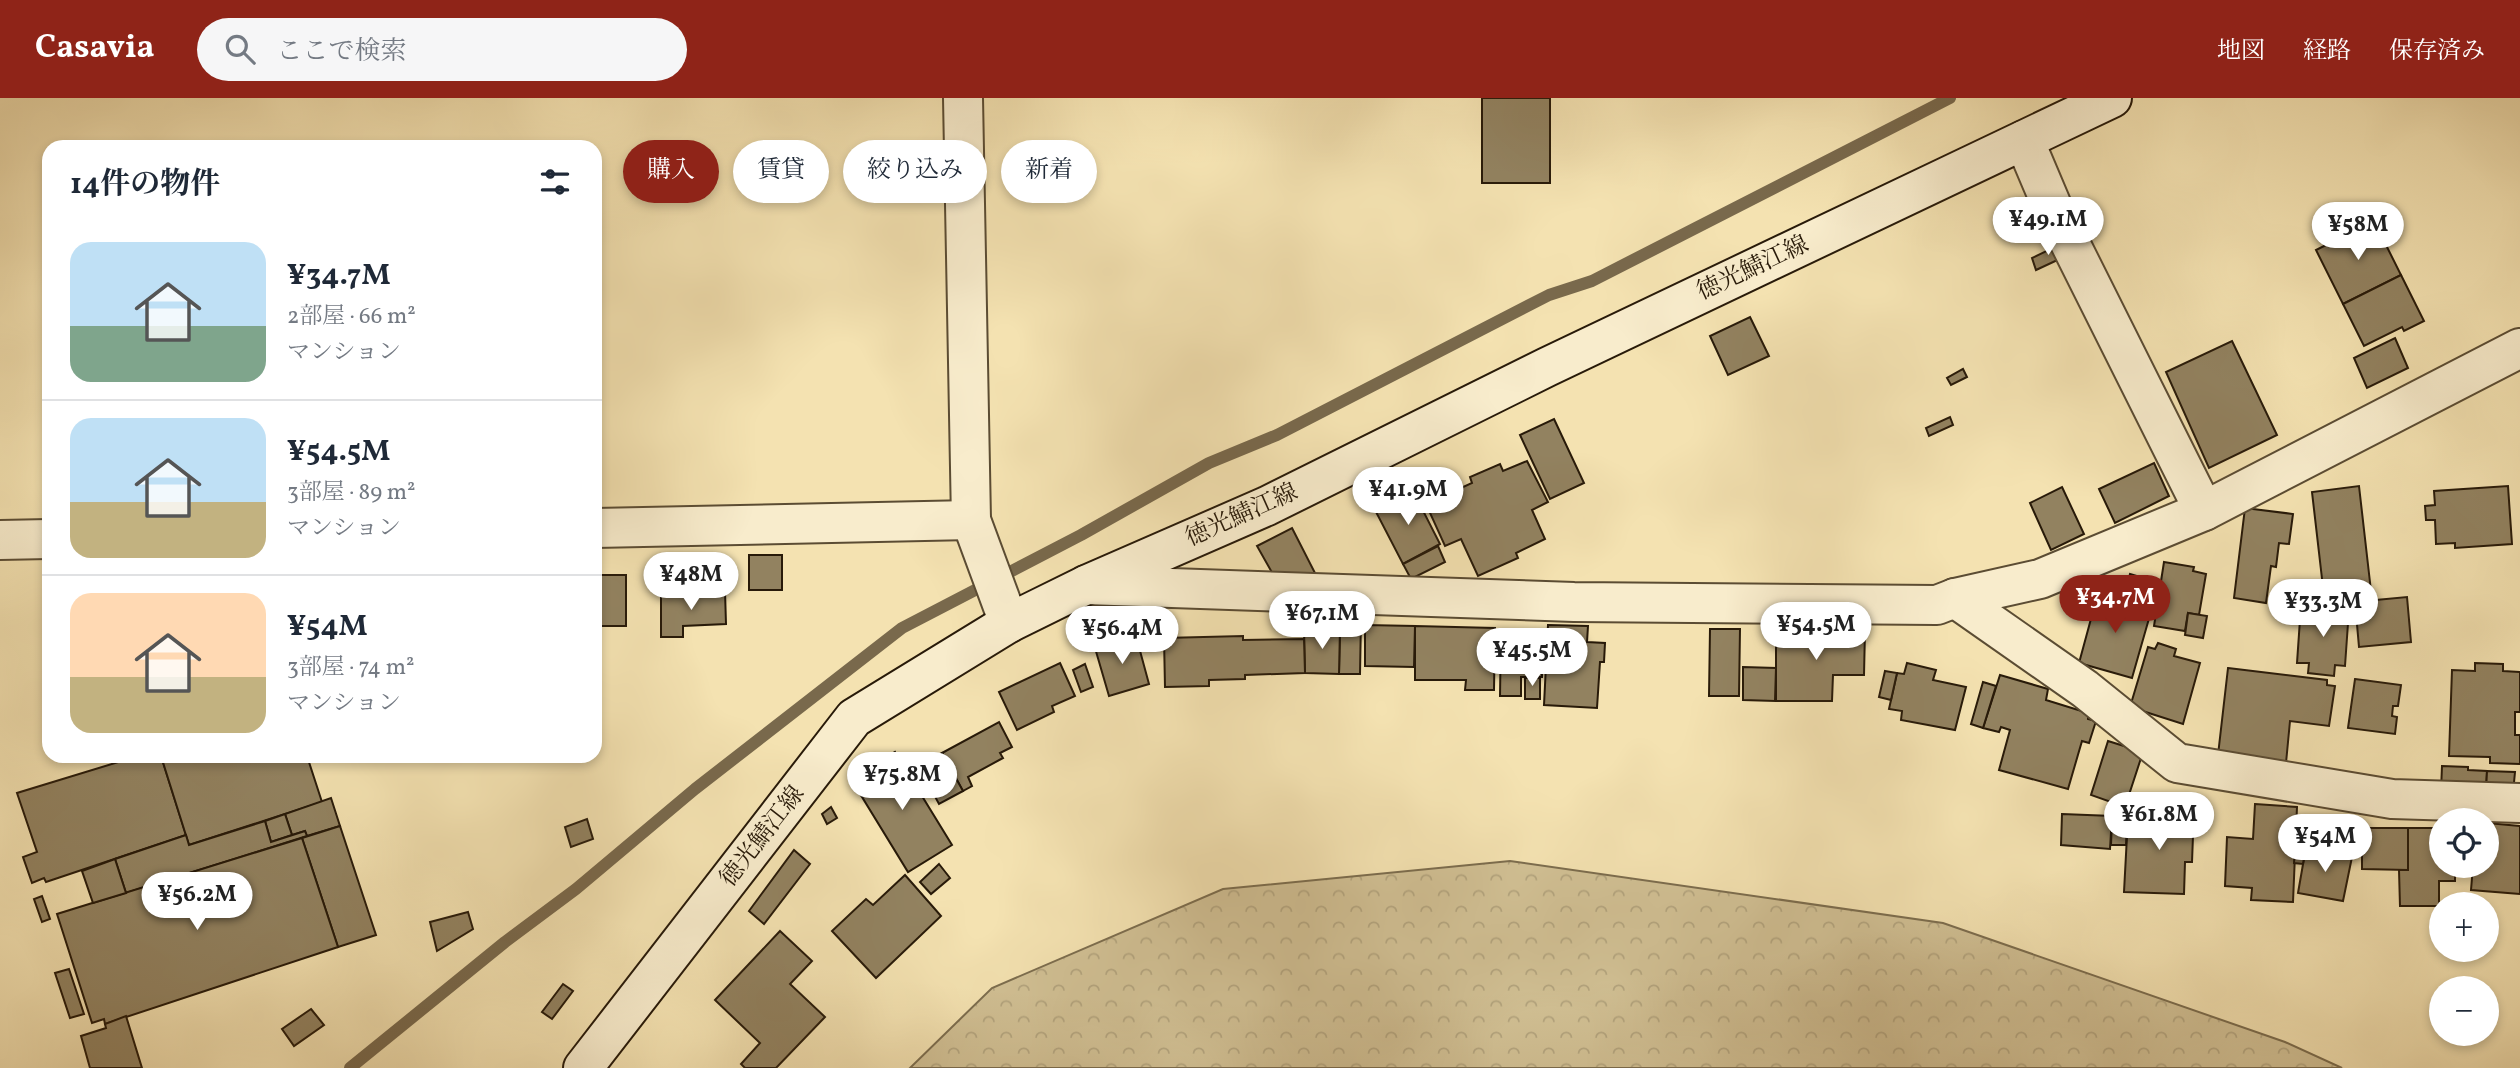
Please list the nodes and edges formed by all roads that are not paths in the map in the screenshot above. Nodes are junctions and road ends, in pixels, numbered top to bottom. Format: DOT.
graph roads {
  1 [pos="963,98"];
  2 [pos="2112,98"];
  3 [pos="2024,140"];
  4 [pos="2520,348"];
  5 [pos="2204,511"];
  6 [pos="971,520"];
  7 [pos="602,528"];
  8 [pos="42,539"];
  9 [pos="0,540"];
  10 [pos="1086,585"];
  11 [pos="1955,598"];
  12 [pos="1009,622"];
  13 [pos="2520,803"];
  14 [pos="583,1068"];
  1 -- 6 [label="street"];
  2 -- 3 [label="street, 徳光鯖江線"];
  3 -- 5 [label="street"];
  3 -- 10 [label="street, 徳光鯖江線"];
  4 -- 5 [label="street"];
  5 -- 11 [label="street"];
  6 -- 7 [label="street"];
  6 -- 12 [label="street"];
  8 -- 9 [label="street"];
  10 -- 11 [label="street"];
  10 -- 12 [label="street, 徳光鯖江線"];
  11 -- 13 [label="street"];
  12 -- 14 [label="street, 徳光鯖江線"];
}
